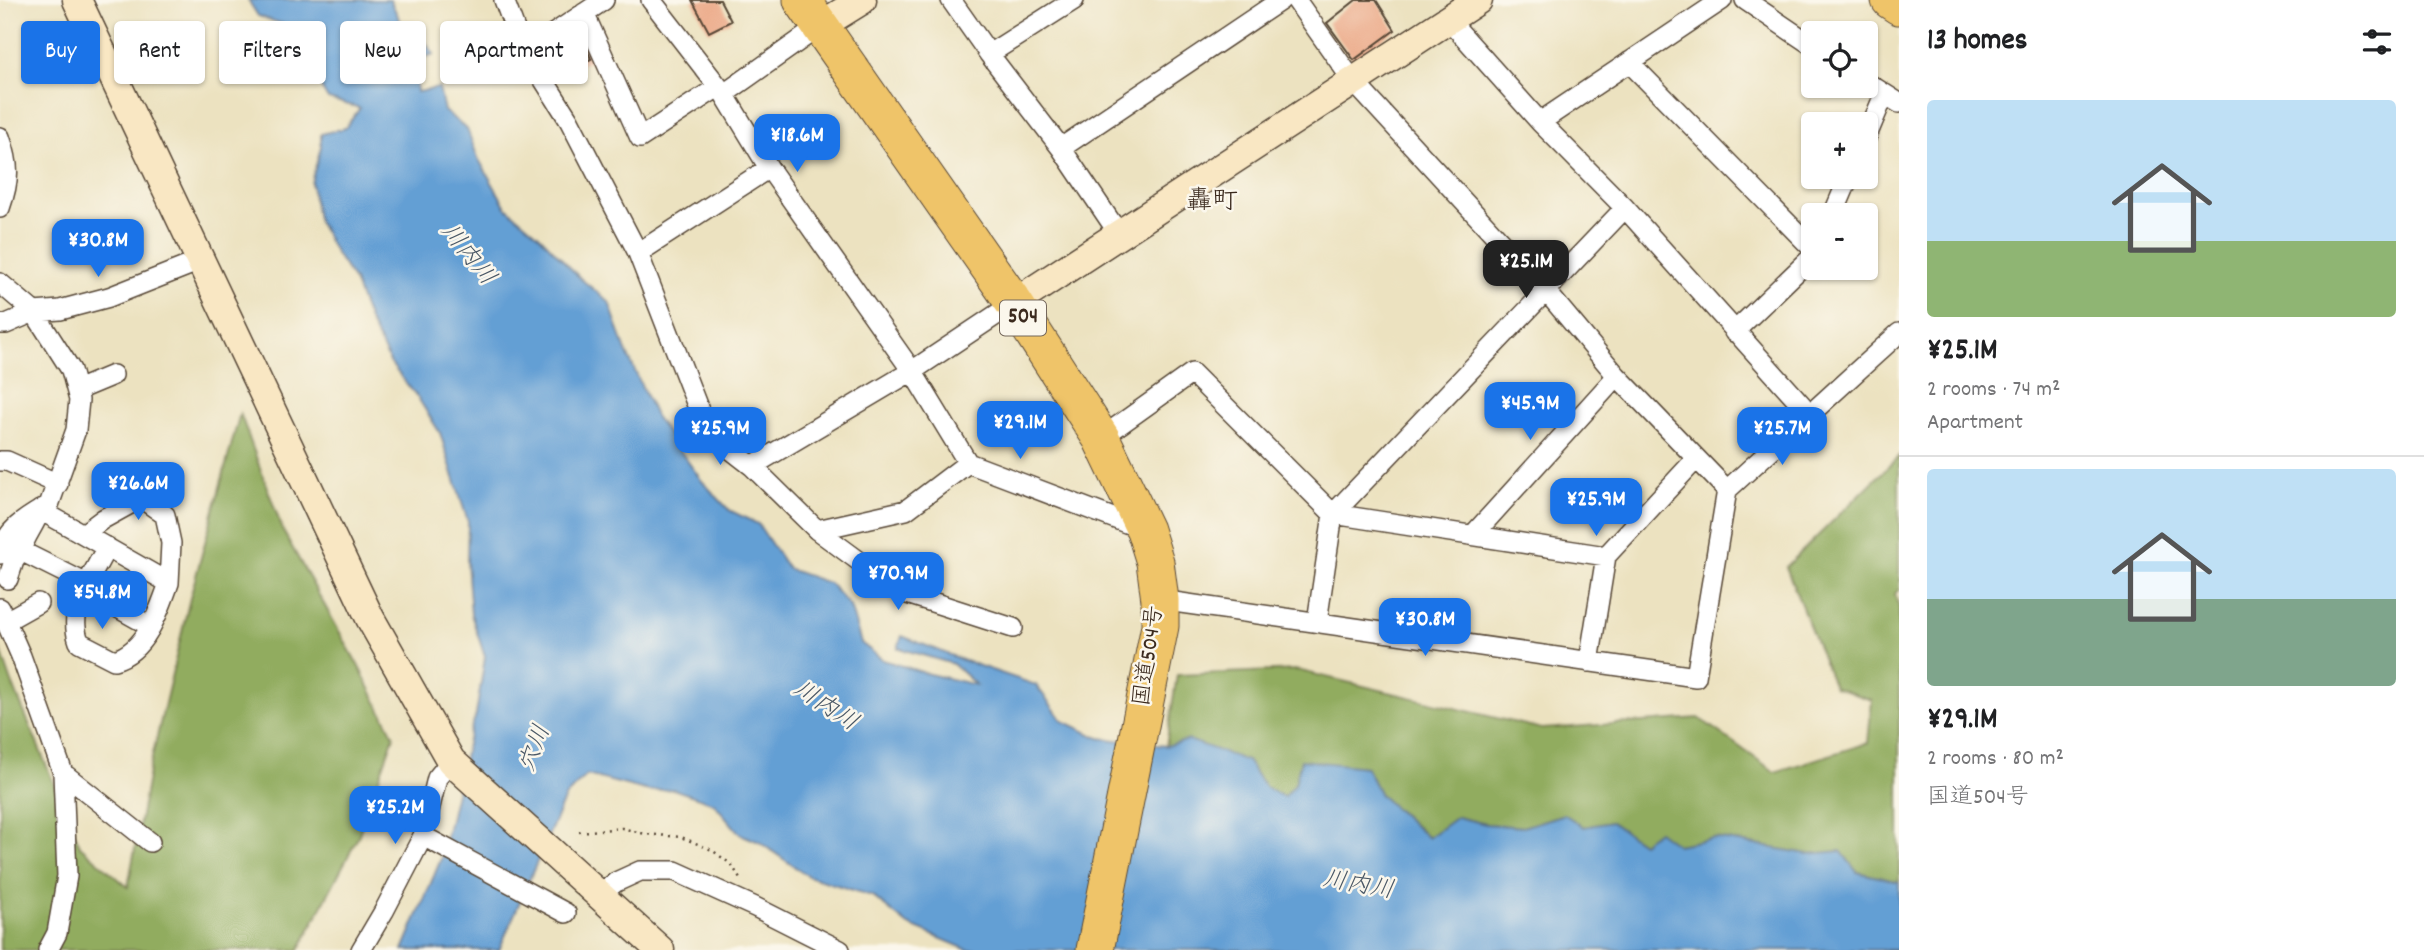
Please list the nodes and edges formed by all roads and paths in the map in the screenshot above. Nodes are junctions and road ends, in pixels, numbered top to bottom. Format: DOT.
graph roads {
  1 [pos="77,0"];
  2 [pos="504,0"];
  3 [pos="604,0"];
  4 [pos="651,0"];
  5 [pos="862,0"];
  6 [pos="951,0"];
  7 [pos="1073,0"];
  8 [pos="1282,0"];
  9 [pos="1296,0"];
  10 [pos="1478,0"];
  11 [pos="1722,0"];
  12 [pos="1745,0"];
  13 [pos="1890,0"];
  14 [pos="1899,6"];
  15 [pos="584,13"];
  16 [pos="811,13"];
  17 [pos="1448,19"];
  18 [pos="512,21"];
  19 [pos="572,21"];
  20 [pos="1801,38"];
  21 [pos="989,54"];
  22 [pos="1629,62"];
  23 [pos="1353,81"];
  24 [pos="546,84"];
  25 [pos="721,90"];
  26 [pos="1892,99"];
  27 [pos="1878,120"];
  28 [pos="1540,122"];
  29 [pos="0,137"];
  30 [pos="1061,148"];
  31 [pos="769,168"];
  32 [pos="0,208"];
  33 [pos="1625,208"];
  34 [pos="1119,234"];
  35 [pos="1801,237"];
  36 [pos="638,253"];
  37 [pos="200,261"];
  38 [pos="1801,268"];
  39 [pos="0,283"];
  40 [pos="1546,291"];
  41 [pos="1013,303"];
  42 [pos="34,312"];
  43 [pos="0,324"];
  44 [pos="1734,332"];
  45 [pos="1899,334"];
  46 [pos="912,371"];
  47 [pos="113,375"];
  48 [pos="1617,376"];
  49 [pos="77,390"];
  50 [pos="1810,414"];
  51 [pos="1101,438"];
  52 [pos="1696,459"];
  53 [pos="0,461"];
  54 [pos="968,463"];
  55 [pos="752,466"];
  56 [pos="58,484"];
  57 [pos="1727,490"];
  58 [pos="40,510"];
  59 [pos="1333,514"];
  60 [pos="817,530"];
  61 [pos="1145,530"];
  62 [pos="83,534"];
  63 [pos="1473,536"];
  64 [pos="107,548"];
  65 [pos="21,551"];
  66 [pos="0,554"];
  67 [pos="1606,556"];
  68 [pos="9,579"];
  69 [pos="169,583"];
  70 [pos="85,587"];
  71 [pos="1160,600"];
  72 [pos="38,603"];
  73 [pos="3,614"];
  74 [pos="1317,622"];
  75 [pos="150,626"];
  76 [pos="1013,628"];
  77 [pos="1589,662"];
  78 [pos="451,761"];
  79 [pos="63,773"];
  80 [pos="579,832"];
  81 [pos="429,838"];
  82 [pos="150,842"];
  83 [pos="599,894"];
  84 [pos="755,907"];
  85 [pos="566,913"];
  86 [pos="48,950"];
  87 [pos="361,950"];
  88 [pos="660,950"];
  89 [pos="840,950"];
  90 [pos="1094,950"];
  1 -- 37 [label="street"];
  2 -- 18 [label="street"];
  3 -- 15 [label="street"];
  4 -- 25 [label="street"];
  5 -- 16 [label="street"];
  6 -- 21 [label="street"];
  7 -- 21 [label="street"];
  8 -- 30 [label="street"];
  9 -- 23 [label="street"];
  10 -- 17 [label="street"];
  11 -- 22 [label="street"];
  12 -- 20 [label="street"];
  13 -- 14 [label="highway"];
  15 -- 19 [label="street"];
  15 -- 25 [label="street"];
  16 -- 25 [label="street"];
  16 -- 41 [label="highway, 国道504号 / 504"];
  17 -- 23 [label="street"];
  17 -- 28 [label="street"];
  21 -- 30 [label="street"];
  22 -- 28 [label="street"];
  22 -- 35 [label="street"];
  23 -- 34 [label="street"];
  23 -- 40 [label="street"];
  24 -- 36 [label="street"];
  25 -- 31 [label="street"];
  26 -- 27 [label="street"];
  28 -- 33 [label="street"];
  29 -- 32 [label="street"];
  30 -- 34 [label="street"];
  31 -- 36 [label="street"];
  31 -- 46 [label="street"];
  33 -- 40 [label="street"];
  33 -- 44 [label="street"];
  34 -- 41 [label="street"];
  36 -- 55 [label="street"];
  37 -- 42 [label="street"];
  37 -- 78 [label="street"];
  38 -- 44 [label="street"];
  39 -- 42 [label="street"];
  40 -- 48 [label="street"];
  40 -- 59 [label="street"];
  41 -- 46 [label="street"];
  41 -- 51 [label="highway, 国道504号 / 504"];
  42 -- 43 [label="street"];
  42 -- 49 [label="street"];
  44 -- 50 [label="street"];
  45 -- 50 [label="street"];
  46 -- 54 [label="street"];
  46 -- 55 [label="street"];
  47 -- 49 [label="street"];
  48 -- 52 [label="street"];
  48 -- 63 [label="street"];
  49 -- 56 [label="street"];
  50 -- 57 [label="street"];
  51 -- 59 [label="street"];
  51 -- 61 [label="highway, 国道504号 / 504"];
  52 -- 57 [label="street"];
  52 -- 67 [label="street"];
  53 -- 56 [label="street"];
  54 -- 60 [label="street"];
  54 -- 61 [label="street"];
  55 -- 60 [label="street"];
  56 -- 58 [label="street"];
  57 -- 77 [label="street"];
  58 -- 62 [label="street"];
  58 -- 65 [label="street"];
  58 -- 66 [label="street"];
  59 -- 63 [label="street"];
  59 -- 74 [label="street"];
  60 -- 76 [label="street"];
  61 -- 71 [label="highway, 国道504号 / 504"];
  62 -- 64 [label="street"];
  62 -- 69 [label="street"];
  63 -- 67 [label="street"];
  64 -- 69 [label="street"];
  64 -- 70 [label="street"];
  65 -- 68 [label="street"];
  65 -- 70 [label="street"];
  67 -- 77 [label="street"];
  69 -- 75 [label="street"];
  70 -- 75 [label="street"];
  70 -- 75 [label="street"];
  71 -- 74 [label="street"];
  71 -- 90 [label="highway, 国道504号 / 504"];
  72 -- 73 [label="street"];
  73 -- 79 [label="street"];
  74 -- 77 [label="street"];
  78 -- 81 [label="street"];
  78 -- 83 [label="street"];
  79 -- 82 [label="street"];
  79 -- 86 [label="street"];
  80 -- 84 [label="path"];
  81 -- 85 [label="street"];
  81 -- 87 [label="street"];
  83 -- 84 [label="street"];
  83 -- 88 [label="street"];
  84 -- 89 [label="street"];
}
